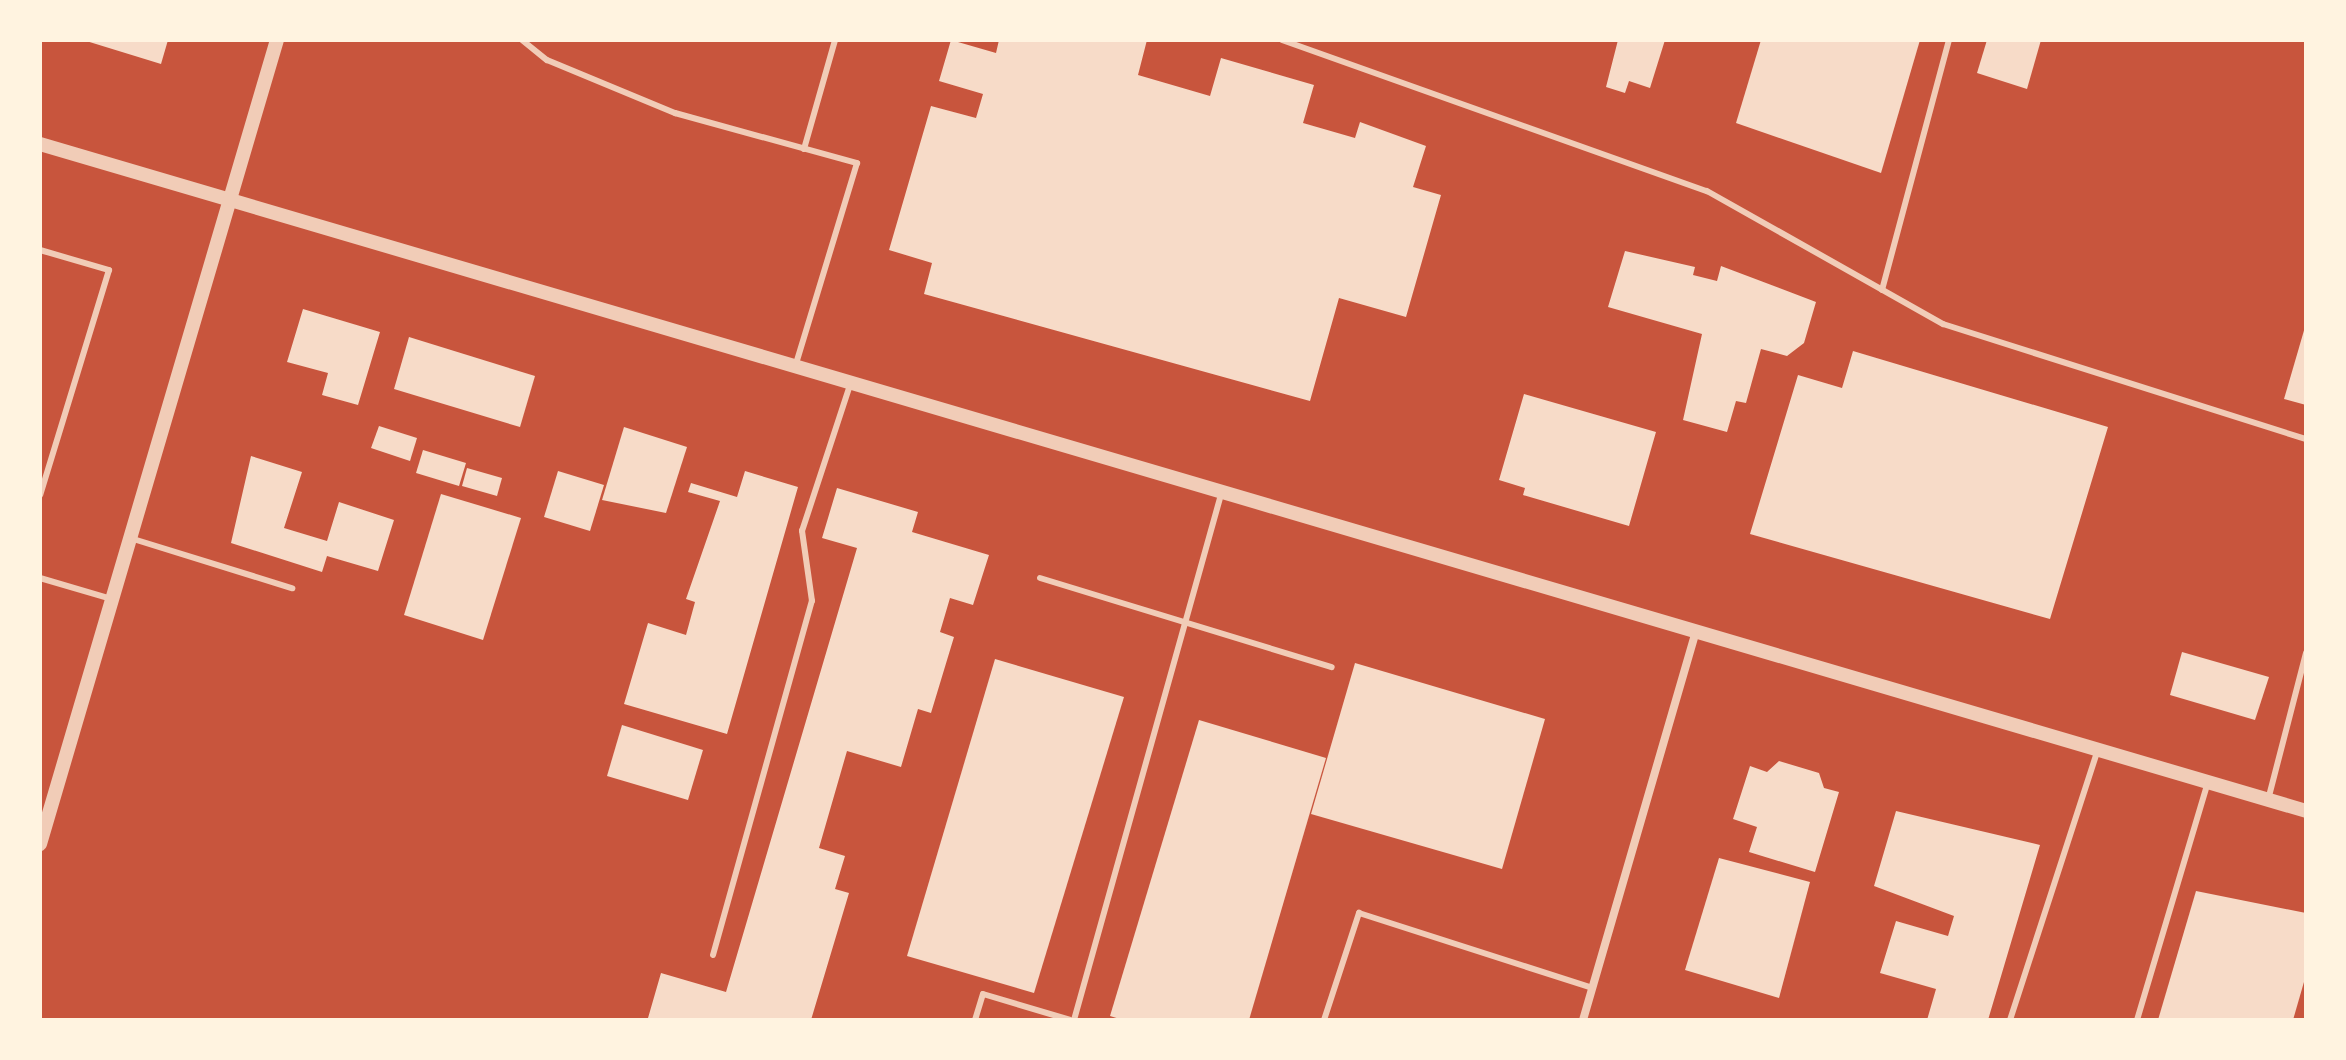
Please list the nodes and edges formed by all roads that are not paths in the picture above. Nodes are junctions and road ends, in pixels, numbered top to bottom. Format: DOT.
graph roads {
  1 [pos="277,40"];
  2 [pos="522,40"];
  3 [pos="835,40"];
  4 [pos="1282,40"];
  5 [pos="1949,40"];
  6 [pos="40,144"];
  7 [pos="804,149"];
  8 [pos="230,199"];
  9 [pos="40,250"];
  10 [pos="1882,290"];
  11 [pos="796,366"];
  12 [pos="851,382"];
  13 [pos="2306,439"];
  14 [pos="1222,491"];
  15 [pos="40,495"];
  16 [pos="130,538"];
  17 [pos="40,578"];
  18 [pos="1040,578"];
  19 [pos="292,588"];
  20 [pos="112,599"];
  21 [pos="1185,623"];
  22 [pos="1696,630"];
  23 [pos="2306,653"];
  24 [pos="1332,667"];
  25 [pos="2098,749"];
  26 [pos="2208,782"];
  27 [pos="2268,800"];
  28 [pos="2306,811"];
  29 [pos="40,844"];
  30 [pos="713,955"];
  31 [pos="1592,988"];
  32 [pos="975,1020"];
  33 [pos="1072,1020"];
  34 [pos="1324,1020"];
  35 [pos="1583,1020"];
  36 [pos="2010,1020"];
  37 [pos="2137,1020"];
  1 -- 8 [label="street"];
  2 -- 7 [label="lane"];
  3 -- 7 [label="lane"];
  4 -- 10 [label="lane"];
  5 -- 10 [label="lane"];
  6 -- 8 [label="street"];
  7 -- 11 [label="lane"];
  8 -- 11 [label="street"];
  8 -- 16 [label="street"];
  9 -- 15 [label="lane"];
  10 -- 13 [label="lane"];
  11 -- 12 [label="street"];
  12 -- 14 [label="street"];
  12 -- 30 [label="lane"];
  14 -- 21 [label="lane"];
  14 -- 22 [label="street"];
  16 -- 19 [label="lane"];
  16 -- 20 [label="street"];
  17 -- 20 [label="lane"];
  18 -- 21 [label="lane"];
  20 -- 29 [label="street"];
  21 -- 24 [label="lane"];
  21 -- 33 [label="lane"];
  22 -- 25 [label="street"];
  22 -- 31 [label="street"];
  23 -- 27 [label="lane"];
  25 -- 26 [label="street"];
  25 -- 36 [label="lane"];
  26 -- 27 [label="street"];
  26 -- 37 [label="lane"];
  27 -- 28 [label="street"];
  31 -- 34 [label="lane"];
  31 -- 35 [label="street"];
  32 -- 33 [label="lane"];
}
